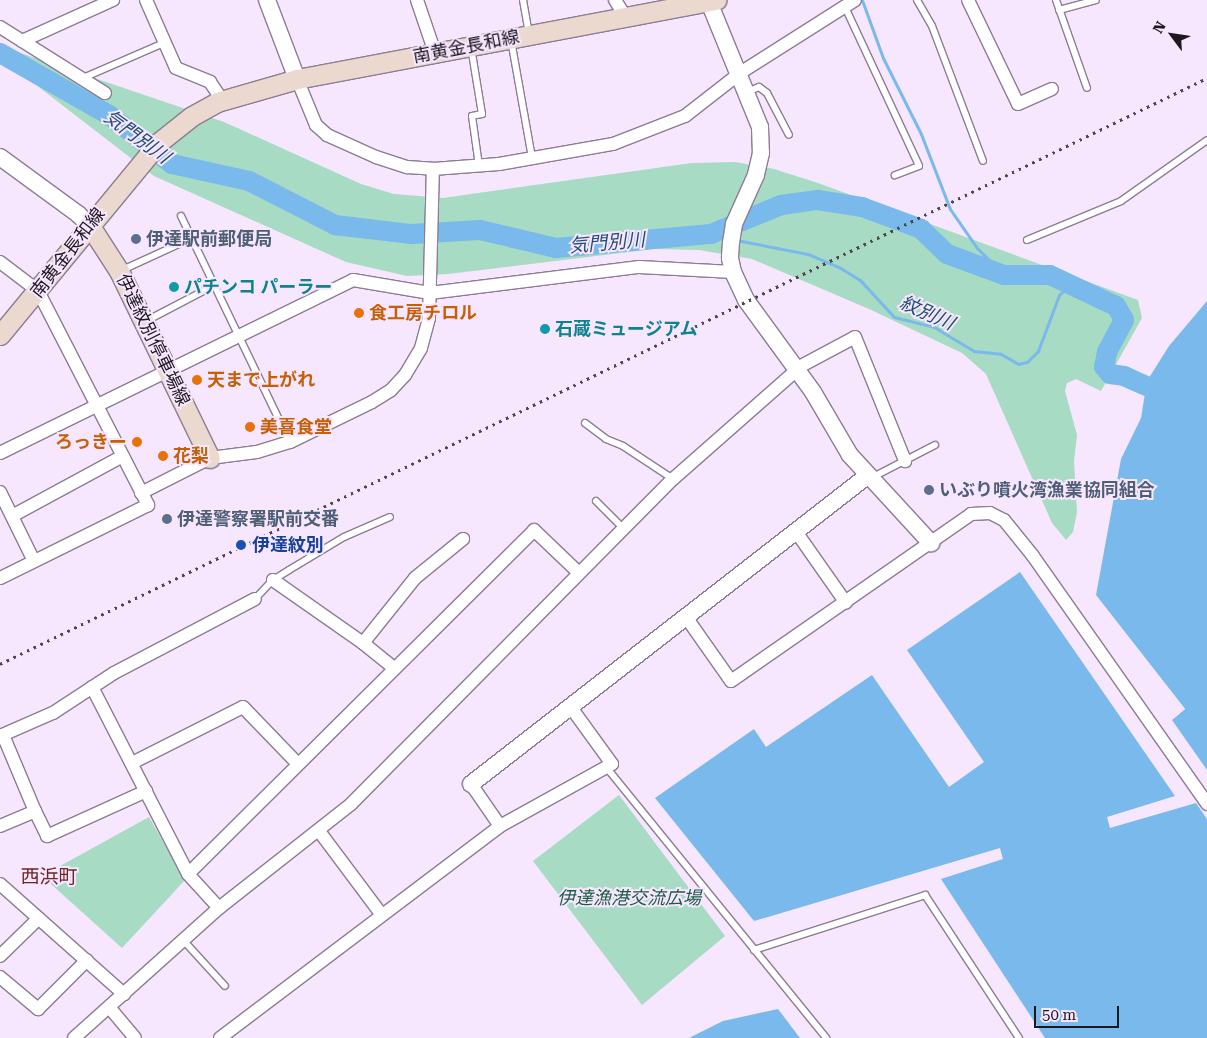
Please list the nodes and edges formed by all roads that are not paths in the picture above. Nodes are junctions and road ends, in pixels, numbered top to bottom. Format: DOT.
graph roads {
  1 [pos="113,0"];
  2 [pos="146,0"];
  3 [pos="267,0"];
  4 [pos="417,0"];
  5 [pos="523,0"];
  6 [pos="615,0"];
  7 [pos="917,0"];
  8 [pos="968,0"];
  9 [pos="1056,0"];
  10 [pos="1096,0"];
  11 [pos="712,1"];
  12 [pos="850,4"];
  13 [pos="1059,10"];
  14 [pos="625,16"];
  15 [pos="0,26"];
  16 [pos="530,35"];
  17 [pos="511,38"];
  18 [pos="22,41"];
  19 [pos="164,43"];
  20 [pos="471,46"];
  21 [pos="434,53"];
  22 [pos="740,73"];
  23 [pos="81,79"];
  24 [pos="297,79"];
  25 [pos="1087,88"];
  26 [pos="1052,89"];
  27 [pos="748,92"];
  28 [pos="105,94"];
  29 [pos="220,101"];
  30 [pos="789,135"];
  31 [pos="1207,140"];
  32 [pos="0,157"];
  33 [pos="532,158"];
  34 [pos="983,161"];
  35 [pos="480,167"];
  36 [pos="433,169"];
  37 [pos="895,175"];
  38 [pos="181,216"];
  39 [pos="90,226"];
  40 [pos="192,238"];
  41 [pos="1027,240"];
  42 [pos="0,262"];
  43 [pos="731,265"];
  44 [pos="119,271"];
  45 [pos="215,285"];
  46 [pos="38,291"];
  47 [pos="430,293"];
  48 [pos="145,321"];
  49 [pos="0,335"];
  50 [pos="240,336"];
  51 [pos="169,369"];
  52 [pos="796,370"];
  53 [pos="98,405"];
  54 [pos="585,423"];
  55 [pos="290,442"];
  56 [pos="936,445"];
  57 [pos="0,453"];
  58 [pos="123,456"];
  59 [pos="210,458"];
  60 [pos="905,461"];
  61 [pos="869,477"];
  62 [pos="672,479"];
  63 [pos="0,492"];
  64 [pos="141,493"];
  65 [pos="596,501"];
  66 [pos="12,516"];
  67 [pos="390,517"];
  68 [pos="624,528"];
  69 [pos="797,533"];
  70 [pos="463,539"];
  71 [pos="931,543"];
  72 [pos="34,561"];
  73 [pos="579,574"];
  74 [pos="0,578"];
  75 [pos="273,580"];
  76 [pos="255,598"];
  77 [pos="846,602"];
  78 [pos="686,617"];
  79 [pos="364,643"];
  80 [pos="393,667"];
  81 [pos="92,687"];
  82 [pos="570,706"];
  83 [pos="1,736"];
  84 [pos="132,763"];
  85 [pos="298,764"];
  86 [pos="606,767"];
  87 [pos="471,784"];
  88 [pos="146,791"];
  89 [pos="1207,804"];
  90 [pos="35,811"];
  91 [pos="0,826"];
  92 [pos="500,826"];
  93 [pos="319,832"];
  94 [pos="188,874"];
  95 [pos="0,884"];
  96 [pos="219,908"];
  97 [pos="380,914"];
  98 [pos="39,918"];
  99 [pos="184,940"];
  100 [pos="754,950"];
  101 [pos="0,956"];
  102 [pos="87,960"];
  103 [pos="0,977"];
  104 [pos="225,986"];
  105 [pos="124,994"];
  106 [pos="109,1007"];
  107 [pos="74,1038"];
  108 [pos="135,1038"];
  109 [pos="220,1038"];
  110 [pos="826,1038"];
  111 [pos="1019,1038"];
  1 -- 18 [label="street"];
  2 -- 19 [label="street"];
  3 -- 24 [label="street"];
  4 -- 21 [label="street"];
  5 -- 16 [label="lane"];
  6 -- 14 [label="street"];
  7 -- 34 [label="lane"];
  8 -- 26 [label="street"];
  9 -- 13 [label="lane"];
  10 -- 13 [label="lane"];
  11 -- 14 [label="main road, 南黄金長和線"];
  11 -- 22 [label="street"];
  12 -- 22 [label="street"];
  12 -- 37 [label="lane"];
  13 -- 25 [label="lane"];
  14 -- 16 [label="main road, 南黄金長和線"];
  15 -- 18 [label="street"];
  16 -- 17 [label="main road, 南黄金長和線"];
  17 -- 20 [label="main road, 南黄金長和線"];
  17 -- 33 [label="lane"];
  18 -- 23 [label="street"];
  19 -- 23 [label="lane"];
  19 -- 29 [label="street"];
  20 -- 21 [label="main road, 南黄金長和線"];
  20 -- 35 [label="lane"];
  21 -- 24 [label="main road, 南黄金長和線"];
  22 -- 27 [label="street"];
  22 -- 33 [label="street"];
  23 -- 28 [label="street"];
  24 -- 29 [label="main road, 南黄金長和線"];
  24 -- 36 [label="street"];
  27 -- 30 [label="lane"];
  27 -- 43 [label="street"];
  29 -- 39 [label="main road, 南黄金長和線"];
  31 -- 41 [label="lane"];
  32 -- 39 [label="street"];
  33 -- 35 [label="street"];
  35 -- 36 [label="street"];
  36 -- 47 [label="street"];
  38 -- 40 [label="lane"];
  39 -- 44 [label="main road, 伊達紋別停車場線"];
  39 -- 46 [label="main road, 南黄金長和線"];
  40 -- 44 [label="lane"];
  40 -- 45 [label="lane"];
  42 -- 46 [label="street"];
  43 -- 47 [label="street"];
  43 -- 52 [label="street"];
  44 -- 48 [label="main road, 伊達紋別停車場線"];
  45 -- 48 [label="lane"];
  45 -- 50 [label="lane"];
  46 -- 49 [label="main road, 南黄金長和線"];
  46 -- 53 [label="street"];
  47 -- 50 [label="street"];
  47 -- 55 [label="street"];
  48 -- 51 [label="main road, 伊達紋別停車場線"];
  50 -- 51 [label="street"];
  50 -- 55 [label="lane"];
  51 -- 53 [label="street"];
  51 -- 59 [label="main road, 伊達紋別停車場線"];
  52 -- 60 [label="street"];
  52 -- 61 [label="street"];
  52 -- 62 [label="street"];
  53 -- 57 [label="street"];
  53 -- 58 [label="street"];
  54 -- 62 [label="lane"];
  55 -- 59 [label="street"];
  56 -- 60 [label="lane"];
  58 -- 64 [label="street"];
  58 -- 66 [label="street"];
  59 -- 64 [label="street"];
  60 -- 61 [label="lane"];
  61 -- 69 [label="street"];
  61 -- 71 [label="street"];
  62 -- 68 [label="street"];
  63 -- 66 [label="street"];
  64 -- 72 [label="street"];
  65 -- 68 [label="lane"];
  66 -- 72 [label="street"];
  67 -- 75 [label="lane"];
  68 -- 73 [label="street"];
  69 -- 77 [label="street"];
  69 -- 78 [label="street"];
  70 -- 79 [label="street"];
  71 -- 77 [label="street"];
  71 -- 89 [label="street"];
  72 -- 74 [label="street"];
  73 -- 80 [label="street"];
  73 -- 93 [label="street"];
  75 -- 76 [label="lane"];
  75 -- 79 [label="street"];
  76 -- 81 [label="street"];
  77 -- 78 [label="street"];
  78 -- 82 [label="street"];
  79 -- 80 [label="street"];
  80 -- 85 [label="street"];
  81 -- 83 [label="street"];
  81 -- 84 [label="street"];
  82 -- 86 [label="street"];
  82 -- 87 [label="street"];
  83 -- 90 [label="street"];
  84 -- 85 [label="street"];
  84 -- 88 [label="street"];
  85 -- 94 [label="street"];
  86 -- 92 [label="street"];
  86 -- 100 [label="lane"];
  87 -- 92 [label="street"];
  88 -- 90 [label="street"];
  88 -- 94 [label="street"];
  90 -- 91 [label="street"];
  92 -- 97 [label="street"];
  93 -- 96 [label="street"];
  93 -- 97 [label="street"];
  94 -- 96 [label="street"];
  95 -- 98 [label="street"];
  96 -- 99 [label="street"];
  97 -- 109 [label="street"];
  98 -- 101 [label="street"];
  98 -- 102 [label="street"];
  99 -- 104 [label="lane"];
  99 -- 105 [label="street"];
  100 -- 110 [label="lane"];
  100 -- 111 [label="lane"];
  102 -- 103 [label="street"];
  102 -- 105 [label="street"];
  105 -- 106 [label="street"];
  106 -- 107 [label="street"];
  106 -- 108 [label="street"];
}
